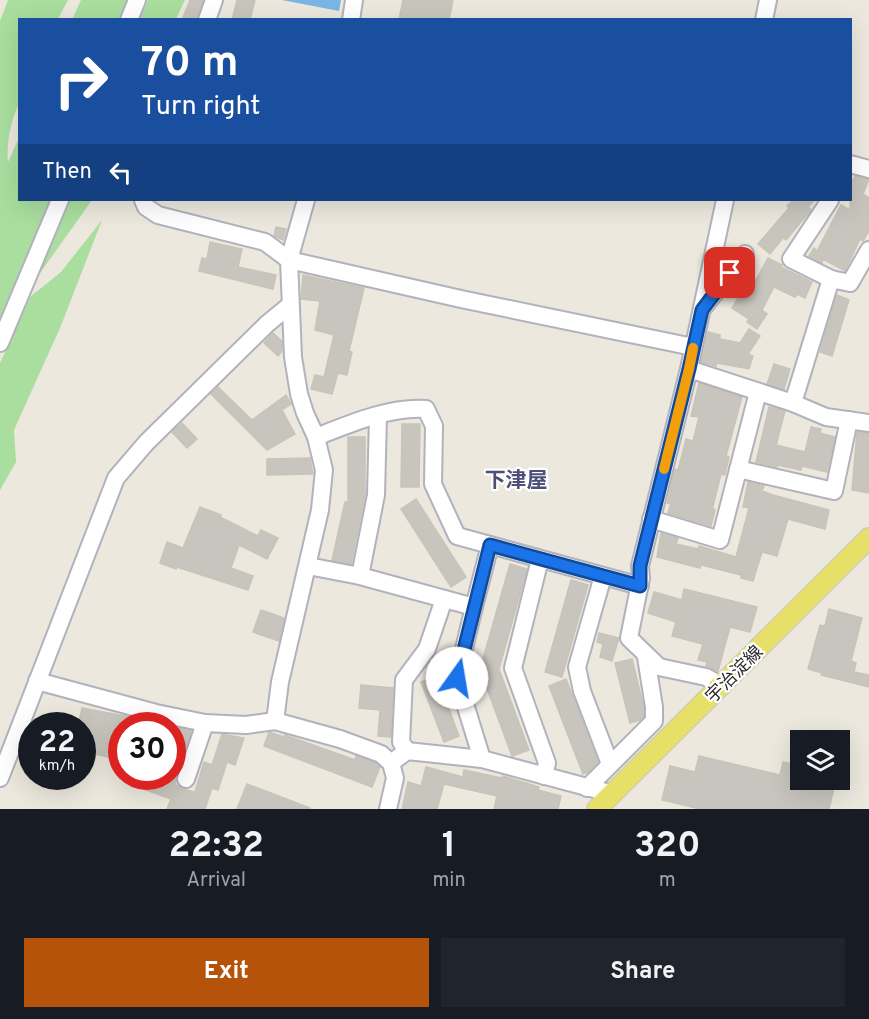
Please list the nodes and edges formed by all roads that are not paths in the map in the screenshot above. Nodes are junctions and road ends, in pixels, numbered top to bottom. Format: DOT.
graph roads {
  1 [pos="137,0"];
  2 [pos="214,0"];
  3 [pos="354,0"];
  4 [pos="768,0"];
  5 [pos="130,18"];
  6 [pos="208,18"];
  7 [pos="351,18"];
  8 [pos="764,18"];
  9 [pos="60,201"];
  10 [pos="143,201"];
  11 [pos="306,201"];
  12 [pos="724,201"];
  13 [pos="829,201"];
  14 [pos="869,250"];
  15 [pos="744,254"];
  16 [pos="289,260"];
  17 [pos="831,279"];
  18 [pos="290,305"];
  19 [pos="702,310"];
  20 [pos="0,343"];
  21 [pos="693,347"];
  22 [pos="689,369"];
  23 [pos="758,392"];
  24 [pos="793,403"];
  25 [pos="378,416"];
  26 [pos="849,420"];
  27 [pos="869,423"];
  28 [pos="316,437"];
  29 [pos="738,468"];
  30 [pos="651,519"];
  31 [pos="869,538"];
  32 [pos="490,545"];
  33 [pos="540,559"];
  34 [pos="308,566"];
  35 [pos="360,576"];
  36 [pos="603,576"];
  37 [pos="640,586"];
  38 [pos="444,599"];
  39 [pos="474,607"];
  40 [pos="646,657"];
  41 [pos="37,681"];
  42 [pos="722,686"];
  43 [pos="130,712"];
  44 [pos="186,722"];
  45 [pos="275,722"];
  46 [pos="205,723"];
  47 [pos="407,751"];
  48 [pos="483,759"];
  49 [pos="391,763"];
  50 [pos="610,764"];
  51 [pos="544,776"];
  52 [pos="0,778"];
  53 [pos="186,779"];
  54 [pos="587,788"];
  55 [pos="613,794"];
  56 [pos="388,809"];
  57 [pos="597,809"];
  1 -- 5 [label="street"];
  2 -- 6 [label="street"];
  3 -- 7 [label="street"];
  4 -- 8 [label="street"];
  9 -- 20 [label="street"];
  10 -- 16 [label="street"];
  11 -- 16 [label="street"];
  12 -- 19 [label="street"];
  13 -- 17 [label="street"];
  14 -- 17 [label="street"];
  15 -- 19 [label="street"];
  16 -- 18 [label="street"];
  16 -- 21 [label="street"];
  17 -- 24 [label="street"];
  18 -- 28 [label="street"];
  18 -- 41 [label="street"];
  19 -- 21 [label="street"];
  21 -- 22 [label="street"];
  22 -- 23 [label="street"];
  22 -- 30 [label="street"];
  23 -- 24 [label="street"];
  23 -- 29 [label="street"];
  24 -- 26 [label="street"];
  25 -- 28 [label="street"];
  25 -- 32 [label="street"];
  25 -- 35 [label="street"];
  26 -- 27 [label="street"];
  26 -- 29 [label="street"];
  28 -- 34 [label="street"];
  29 -- 30 [label="street"];
  30 -- 37 [label="street"];
  31 -- 42 [label="main road, 宇治淀線"];
  32 -- 33 [label="street"];
  32 -- 39 [label="street"];
  33 -- 36 [label="street"];
  33 -- 51 [label="street"];
  34 -- 35 [label="street"];
  34 -- 45 [label="street"];
  35 -- 38 [label="street"];
  36 -- 37 [label="street"];
  36 -- 50 [label="street"];
  37 -- 40 [label="street"];
  38 -- 39 [label="street"];
  38 -- 47 [label="street"];
  39 -- 48 [label="street"];
  40 -- 42 [label="street"];
  40 -- 50 [label="street"];
  41 -- 43 [label="street"];
  41 -- 52 [label="street"];
  42 -- 55 [label="main road, 宇治淀線"];
  44 -- 46 [label="street"];
  45 -- 46 [label="street"];
  45 -- 49 [label="street"];
  46 -- 53 [label="street"];
  47 -- 48 [label="street"];
  47 -- 49 [label="street"];
  48 -- 51 [label="street"];
  49 -- 56 [label="street"];
  50 -- 54 [label="street"];
  51 -- 54 [label="street"];
  54 -- 55 [label="street"];
  55 -- 57 [label="main road, 宇治淀線"];
}
